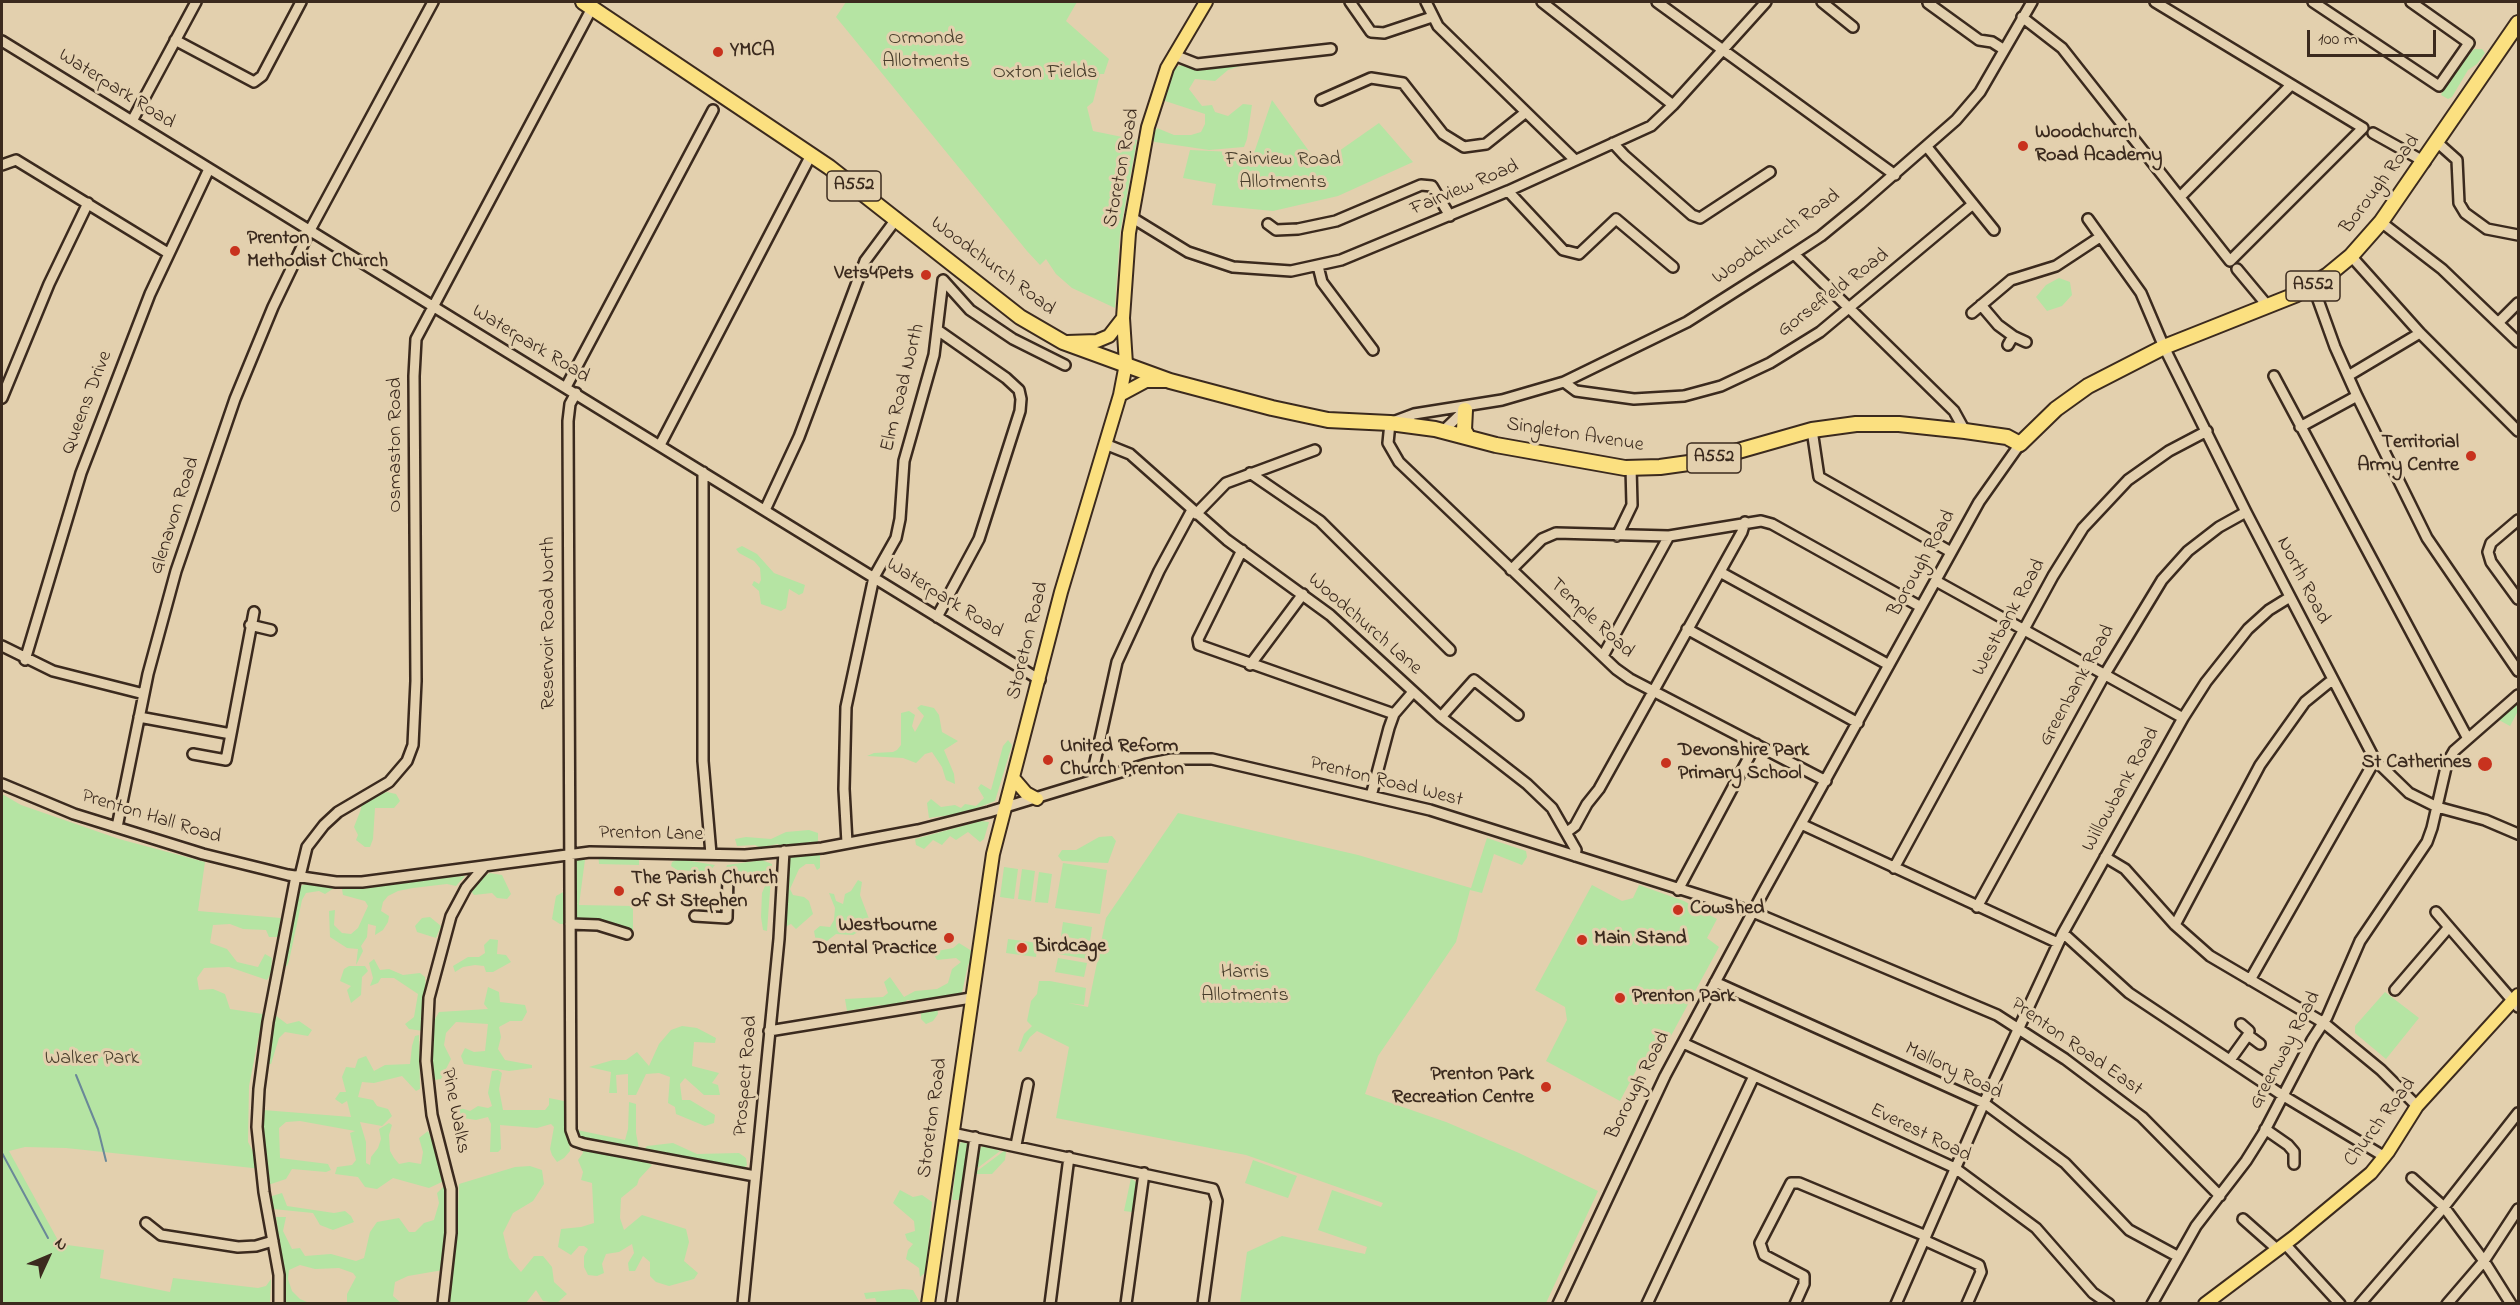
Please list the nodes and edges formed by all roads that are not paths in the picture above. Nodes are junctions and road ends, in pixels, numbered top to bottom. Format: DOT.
graph roads {
  1 [pos="196,2"];
  2 [pos="301,2"];
  3 [pos="433,2"];
  4 [pos="1206,2"];
  5 [pos="1350,2"];
  6 [pos="1426,2"];
  7 [pos="1542,2"];
  8 [pos="1657,2"];
  9 [pos="1766,2"];
  10 [pos="1822,2"];
  11 [pos="2032,2"];
  12 [pos="2156,2"];
  13 [pos="2313,2"];
  14 [pos="2411,2"];
  15 [pos="1928,3"];
  16 [pos="588,4"];
  17 [pos="1432,17"];
  18 [pos="2022,17"];
  19 [pos="2518,23"];
  20 [pos="1853,27"];
  21 [pos="175,40"];
  22 [pos="2,41"];
  23 [pos="1331,49"];
  24 [pos="1724,49"];
  25 [pos="2003,49"];
  26 [pos="1174,55"];
  27 [pos="2291,85"];
  28 [pos="1321,100"];
  29 [pos="1673,105"];
  30 [pos="713,110"];
  31 [pos="1526,112"];
  32 [pos="132,121"];
  33 [pos="2373,133"];
  34 [pos="1613,143"];
  35 [pos="2438,143"];
  36 [pos="1927,147"];
  37 [pos="811,155"];
  38 [pos="1575,160"];
  39 [pos="2425,162"];
  40 [pos="2,165"];
  41 [pos="209,169"];
  42 [pos="1770,172"];
  43 [pos="1895,175"];
  44 [pos="1508,191"];
  45 [pos="2180,197"];
  46 [pos="88,204"];
  47 [pos="1972,204"];
  48 [pos="1450,216"];
  49 [pos="1131,217"];
  50 [pos="897,218"];
  51 [pos="2088,219"];
  52 [pos="2381,222"];
  53 [pos="1268,224"];
  54 [pos="310,230"];
  55 [pos="1994,230"];
  56 [pos="2518,235"];
  57 [pos="2100,237"];
  58 [pos="168,253"];
  59 [pos="1794,254"];
  60 [pos="2351,256"];
  61 [pos="2233,265"];
  62 [pos="1318,266"];
  63 [pos="1673,267"];
  64 [pos="2313,286"];
  65 [pos="2518,303"];
  66 [pos="432,305"];
  67 [pos="1981,305"];
  68 [pos="2267,305"];
  69 [pos="1850,309"];
  70 [pos="1972,313"];
  71 [pos="1123,318"];
  72 [pos="2499,322"];
  73 [pos="939,331"];
  74 [pos="2420,333"];
  75 [pos="2013,336"];
  76 [pos="1063,342"];
  77 [pos="2026,342"];
  78 [pos="2518,342"];
  79 [pos="2008,345"];
  80 [pos="2164,347"];
  81 [pos="1373,350"];
  82 [pos="1125,364"];
  83 [pos="1065,365"];
  84 [pos="2274,376"];
  85 [pos="2348,376"];
  86 [pos="1170,381"];
  87 [pos="1564,382"];
  88 [pos="566,387"];
  89 [pos="576,393"];
  90 [pos="1120,395"];
  91 [pos="2357,396"];
  92 [pos="2,398"];
  93 [pos="1467,408"];
  94 [pos="1443,410"];
  95 [pos="1390,423"];
  96 [pos="2300,427"];
  97 [pos="1439,430"];
  98 [pos="1812,430"];
  99 [pos="2207,430"];
  100 [pos="1965,431"];
  101 [pos="2518,431"];
  102 [pos="1468,437"];
  103 [pos="1105,444"];
  104 [pos="2020,444"];
  105 [pos="660,445"];
  106 [pos="1315,450"];
  107 [pos="1631,467"];
  108 [pos="704,472"];
  109 [pos="1250,473"];
  110 [pos="765,510"];
  111 [pos="1194,512"];
  112 [pos="2246,512"];
  113 [pos="2518,520"];
  114 [pos="1745,522"];
  115 [pos="1617,536"];
  116 [pos="1669,536"];
  117 [pos="1242,550"];
  118 [pos="1951,552"];
  119 [pos="1511,570"];
  120 [pos="1720,572"];
  121 [pos="873,577"];
  122 [pos="1936,581"];
  123 [pos="1303,594"];
  124 [pos="2290,597"];
  125 [pos="2518,599"];
  126 [pos="1921,607"];
  127 [pos="254,612"];
  128 [pos="937,616"];
  129 [pos="250,625"];
  130 [pos="1688,629"];
  131 [pos="271,630"];
  132 [pos="2024,630"];
  133 [pos="2,646"];
  134 [pos="1450,650"];
  135 [pos="1603,656"];
  136 [pos="26,660"];
  137 [pos="1250,665"];
  138 [pos="1889,665"];
  139 [pos="2518,671"];
  140 [pos="2104,674"];
  141 [pos="1040,680"];
  142 [pos="2332,680"];
  143 [pos="1654,691"];
  144 [pos="1413,692"];
  145 [pos="144,694"];
  146 [pos="2518,695"];
  147 [pos="1394,714"];
  148 [pos="1518,715"];
  149 [pos="139,717"];
  150 [pos="1441,717"];
  151 [pos="2183,718"];
  152 [pos="1858,723"];
  153 [pos="231,734"];
  154 [pos="2467,738"];
  155 [pos="1756,744"];
  156 [pos="193,754"];
  157 [pos="2375,760"];
  158 [pos="1014,779"];
  159 [pos="1095,779"];
  160 [pos="1826,781"];
  161 [pos="2,784"];
  162 [pos="1371,796"];
  163 [pos="1037,799"];
  164 [pos="2437,807"];
  165 [pos="1005,808"];
  166 [pos="1801,824"];
  167 [pos="117,827"];
  168 [pos="1567,832"];
  169 [pos="2518,834"];
  170 [pos="847,843"];
  171 [pos="784,851"];
  172 [pos="572,854"];
  173 [pos="711,854"];
  174 [pos="1575,856"];
  175 [pos="2105,857"];
  176 [pos="484,867"];
  177 [pos="1894,868"];
  178 [pos="728,875"];
  179 [pos="296,876"];
  180 [pos="1678,890"];
  181 [pos="1977,907"];
  182 [pos="1753,912"];
  183 [pos="2436,912"];
  184 [pos="695,916"];
  185 [pos="570,924"];
  186 [pos="2175,925"];
  187 [pos="2449,927"];
  188 [pos="2063,933"];
  189 [pos="627,934"];
  190 [pos="2058,944"];
  191 [pos="2250,980"];
  192 [pos="1715,982"];
  193 [pos="2396,990"];
  194 [pos="971,998"];
  195 [pos="2517,1001"];
  196 [pos="2324,1023"];
  197 [pos="2241,1024"];
  198 [pos="2019,1026"];
  199 [pos="769,1031"];
  200 [pos="2248,1035"];
  201 [pos="1683,1042"];
  202 [pos="2260,1044"];
  203 [pos="2230,1060"];
  204 [pos="1754,1076"];
  205 [pos="1028,1084"];
  206 [pos="2282,1095"];
  207 [pos="1984,1103"];
  208 [pos="2417,1106"];
  209 [pos="1023,1108"];
  210 [pos="1035,1110"];
  211 [pos="2518,1113"];
  212 [pos="2265,1130"];
  213 [pos="951,1133"];
  214 [pos="975,1137"];
  215 [pos="1016,1145"];
  216 [pos="2385,1156"];
  217 [pos="1070,1157"];
  218 [pos="2294,1164"];
  219 [pos="1955,1168"];
  220 [pos="1144,1173"];
  221 [pos="755,1176"];
  222 [pos="2412,1178"];
  223 [pos="2220,1196"];
  224 [pos="2444,1207"];
  225 [pos="2518,1209"];
  226 [pos="2243,1219"];
  227 [pos="146,1223"];
  228 [pos="1925,1238"];
  229 [pos="273,1241"];
  230 [pos="2281,1247"];
  231 [pos="2177,1256"];
  232 [pos="2484,1261"];
  233 [pos="279,1304"];
  234 [pos="443,1304"];
  235 [pos="743,1304"];
  236 [pos="928,1304"];
  237 [pos="951,1304"];
  238 [pos="1050,1304"];
  239 [pos="1126,1304"];
  240 [pos="1203,1304"];
  241 [pos="1558,1304"];
  242 [pos="1647,1304"];
  243 [pos="1795,1304"];
  244 [pos="1896,1304"];
  245 [pos="1967,1304"];
  246 [pos="2109,1304"];
  247 [pos="2151,1304"];
  248 [pos="2205,1304"];
  249 [pos="2340,1304"];
  250 [pos="2360,1304"];
  251 [pos="2447,1304"];
  252 [pos="2511,1304"];
  1 -- 21 [label="street"];
  2 -- 21 [label="street"];
  3 -- 54 [label="street, Glenavon Road"];
  4 -- 26 [label="main road, Storeton Road"];
  5 -- 17 [label="street"];
  6 -- 17 [label="street"];
  7 -- 29 [label="street"];
  8 -- 24 [label="street"];
  9 -- 24 [label="street, Fairview Road"];
  10 -- 20 [label="street"];
  11 -- 18 [label="street, Woodchurch Road"];
  12 -- 27 [label="street"];
  13 -- 14 [label="street"];
  15 -- 25 [label="street"];
  16 -- 37 [label="highway, Woodchurch Road / A552"];
  16 -- 66 [label="street, Osmaston Road"];
  17 -- 31 [label="street"];
  18 -- 25 [label="street, Woodchurch Road"];
  18 -- 45 [label="street"];
  19 -- 35 [label="highway, Borough Road / A552"];
  21 -- 32 [label="street"];
  22 -- 32 [label="street, Waterpark Road"];
  23 -- 26 [label="street"];
  24 -- 29 [label="street, Fairview Road"];
  24 -- 43 [label="street"];
  25 -- 36 [label="street, Woodchurch Road"];
  26 -- 49 [label="main road, Storeton Road"];
  27 -- 45 [label="street"];
  27 -- 61 [label="street"];
  28 -- 31 [label="street"];
  29 -- 34 [label="street, Fairview Road"];
  30 -- 88 [label="street"];
  31 -- 38 [label="street"];
  32 -- 41 [label="street, Waterpark Road"];
  33 -- 39 [label="street"];
  34 -- 38 [label="street, Fairview Road"];
  34 -- 42 [label="street"];
  35 -- 39 [label="highway, Borough Road / A552"];
  35 -- 56 [label="street"];
  36 -- 43 [label="street, Woodchurch Road"];
  36 -- 47 [label="street"];
  37 -- 50 [label="highway, Woodchurch Road / A552"];
  37 -- 105 [label="street"];
  38 -- 44 [label="street, Fairview Road"];
  39 -- 52 [label="highway, Borough Road / A552"];
  40 -- 46 [label="street"];
  41 -- 54 [label="street, Waterpark Road"];
  41 -- 58 [label="street, Queens Drive"];
  43 -- 59 [label="street, Woodchurch Road"];
  44 -- 48 [label="street, Fairview Road"];
  44 -- 63 [label="street"];
  45 -- 61 [label="street"];
  46 -- 58 [label="street"];
  46 -- 92 [label="street"];
  47 -- 55 [label="street"];
  47 -- 69 [label="street, Gorsefield Road"];
  48 -- 53 [label="street"];
  48 -- 62 [label="street, Fairview Road"];
  49 -- 62 [label="street, Fairview Road"];
  49 -- 71 [label="main road, Storeton Road"];
  50 -- 76 [label="highway, Woodchurch Road / A552"];
  50 -- 110 [label="street"];
  51 -- 57 [label="street, North Road"];
  52 -- 60 [label="highway, Borough Road / A552"];
  52 -- 72 [label="street"];
  54 -- 66 [label="street, Waterpark Road"];
  54 -- 145 [label="street, Glenavon Road"];
  57 -- 67 [label="street"];
  57 -- 80 [label="street, North Road"];
  58 -- 136 [label="street, Queens Drive"];
  59 -- 69 [label="street"];
  59 -- 87 [label="street, Woodchurch Road"];
  60 -- 64 [label="highway, Borough Road / A552"];
  60 -- 74 [label="street"];
  61 -- 68 [label="street"];
  62 -- 81 [label="street"];
  64 -- 68 [label="highway, Borough Road / A552"];
  64 -- 85 [label="street"];
  65 -- 72 [label="street"];
  66 -- 88 [label="street, Waterpark Road"];
  66 -- 179 [label="street, Osmaston Road"];
  67 -- 70 [label="street"];
  67 -- 75 [label="street"];
  68 -- 80 [label="highway, Borough Road / A552"];
  69 -- 87 [label="street, Gorsefield Road"];
  69 -- 100 [label="street"];
  71 -- 76 [label="main road"];
  71 -- 82 [label="main road, Storeton Road"];
  72 -- 78 [label="street"];
  73 -- 83 [label="street, Elm Road North"];
  73 -- 121 [label="street, Elm Road North"];
  73 -- 128 [label="street"];
  74 -- 85 [label="street"];
  74 -- 101 [label="street"];
  75 -- 77 [label="street"];
  75 -- 79 [label="street"];
  76 -- 82 [label="highway, Woodchurch Road / A552"];
  80 -- 99 [label="street, North Road"];
  80 -- 104 [label="highway, Borough Road / A552"];
  82 -- 86 [label="highway, Woodchurch Road / A552"];
  82 -- 90 [label="main road, Storeton Road"];
  84 -- 96 [label="street"];
  85 -- 91 [label="street"];
  86 -- 90 [label="main road"];
  86 -- 95 [label="highway, Woodchurch Road / A552"];
  87 -- 93 [label="street, Woodchurch Road"];
  88 -- 89 [label="street, Waterpark Road"];
  89 -- 105 [label="street, Waterpark Road"];
  89 -- 172 [label="street, Reservoir Road North"];
  90 -- 103 [label="main road, Storeton Road"];
  91 -- 96 [label="street"];
  91 -- 139 [label="street"];
  93 -- 94 [label="street, Woodchurch Road"];
  93 -- 97 [label="street, Woodchurch Road"];
  93 -- 102 [label="highway"];
  94 -- 95 [label="street, Woodchurch Road"];
  94 -- 97 [label="street"];
  95 -- 97 [label="highway, Woodchurch Road / A552"];
  95 -- 119 [label="street, Temple Road"];
  96 -- 154 [label="street"];
  97 -- 102 [label="highway, Singleton Avenue / A552"];
  98 -- 100 [label="highway, Singleton Avenue / A552"];
  98 -- 107 [label="highway, Singleton Avenue / A552"];
  98 -- 118 [label="street"];
  99 -- 112 [label="street, North Road"];
  99 -- 132 [label="street, Westbank Road"];
  100 -- 104 [label="highway, Singleton Avenue / A552"];
  102 -- 107 [label="highway, Singleton Avenue / A552"];
  103 -- 111 [label="street, Woodchurch Lane"];
  103 -- 141 [label="main road, Storeton Road"];
  104 -- 118 [label="street, Borough Road"];
  105 -- 108 [label="street, Waterpark Road"];
  106 -- 109 [label="street"];
  107 -- 115 [label="street"];
  108 -- 110 [label="street, Waterpark Road"];
  108 -- 173 [label="street"];
  109 -- 111 [label="street"];
  109 -- 134 [label="street"];
  110 -- 121 [label="street, Waterpark Road"];
  111 -- 117 [label="street, Woodchurch Lane"];
  111 -- 159 [label="street"];
  112 -- 124 [label="street, North Road"];
  112 -- 140 [label="street, Greenbank Road"];
  113 -- 125 [label="street"];
  114 -- 116 [label="street"];
  114 -- 120 [label="street"];
  114 -- 126 [label="street"];
  115 -- 116 [label="street"];
  115 -- 119 [label="street"];
  116 -- 135 [label="street"];
  117 -- 123 [label="street, Woodchurch Lane"];
  117 -- 137 [label="street"];
  118 -- 122 [label="street, Borough Road"];
  119 -- 135 [label="street, Temple Road"];
  120 -- 130 [label="street"];
  120 -- 138 [label="street"];
  121 -- 128 [label="street, Waterpark Road"];
  121 -- 170 [label="street, Elm Road North"];
  122 -- 126 [label="street, Borough Road"];
  122 -- 132 [label="street"];
  123 -- 137 [label="street"];
  123 -- 144 [label="street, Woodchurch Lane"];
  124 -- 142 [label="street, North Road"];
  124 -- 151 [label="street, Willowbank Road"];
  126 -- 138 [label="street, Borough Road"];
  127 -- 129 [label="street"];
  128 -- 141 [label="street, Waterpark Road"];
  129 -- 131 [label="street"];
  129 -- 153 [label="street"];
  130 -- 143 [label="street"];
  130 -- 152 [label="street"];
  132 -- 140 [label="street"];
  132 -- 177 [label="street, Westbank Road"];
  133 -- 136 [label="street"];
  135 -- 143 [label="street, Temple Road"];
  136 -- 145 [label="street"];
  137 -- 147 [label="street"];
  138 -- 152 [label="street, Borough Road"];
  140 -- 151 [label="street"];
  140 -- 181 [label="street, Greenbank Road"];
  141 -- 158 [label="main road, Storeton Road"];
  142 -- 157 [label="street, North Road"];
  142 -- 186 [label="street"];
  143 -- 155 [label="street, Temple Road"];
  143 -- 168 [label="street"];
  144 -- 147 [label="street"];
  144 -- 150 [label="street, Woodchurch Lane"];
  145 -- 149 [label="street, Glenavon Road"];
  146 -- 154 [label="street, Greenway Road"];
  147 -- 162 [label="street"];
  148 -- 150 [label="street"];
  149 -- 153 [label="street"];
  149 -- 167 [label="street, Glenavon Road"];
  150 -- 168 [label="street, Woodchurch Lane"];
  151 -- 175 [label="street, Willowbank Road"];
  152 -- 160 [label="street, Borough Road"];
  153 -- 156 [label="street"];
  154 -- 164 [label="street, Greenway Road"];
  155 -- 160 [label="street, Temple Road"];
  155 -- 180 [label="street"];
  157 -- 164 [label="street, North Road"];
  157 -- 191 [label="street"];
  158 -- 163 [label="main road"];
  158 -- 165 [label="main road, Storeton Road"];
  159 -- 162 [label="street, Prenton Road West"];
  159 -- 163 [label="street, Prenton Road West"];
  160 -- 166 [label="street, Borough Road"];
  161 -- 167 [label="street, Prenton Hall Road"];
  162 -- 174 [label="street, Prenton Road West"];
  163 -- 165 [label="street, Prenton Road West"];
  164 -- 169 [label="street, North Road"];
  164 -- 196 [label="street, Greenway Road"];
  165 -- 170 [label="street, Prenton Lane"];
  165 -- 194 [label="main road, Storeton Road"];
  166 -- 177 [label="street"];
  166 -- 182 [label="street, Borough Road"];
  167 -- 179 [label="street, Prenton Hall Road"];
  168 -- 174 [label="street, Woodchurch Lane"];
  170 -- 171 [label="street, Prenton Lane"];
  171 -- 173 [label="street, Prenton Lane"];
  171 -- 199 [label="street, Prospect Road"];
  172 -- 173 [label="street, Prenton Lane"];
  172 -- 176 [label="street, Prenton Lane"];
  172 -- 185 [label="street, Reservoir Road North"];
  174 -- 180 [label="street, Prenton Road West"];
  175 -- 186 [label="street"];
  175 -- 188 [label="street, Willowbank Road"];
  176 -- 179 [label="street, Prenton Lane"];
  176 -- 234 [label="street, Pine Walks"];
  177 -- 181 [label="street"];
  178 -- 184 [label="street"];
  179 -- 229 [label="street, Osmaston Road"];
  180 -- 182 [label="street, Prenton Road West"];
  181 -- 190 [label="street"];
  182 -- 192 [label="street, Borough Road"];
  182 -- 198 [label="street, Prenton Road East"];
  183 -- 187 [label="street"];
  185 -- 189 [label="street"];
  185 -- 221 [label="street, Reservoir Road North"];
  186 -- 191 [label="street"];
  187 -- 193 [label="street"];
  187 -- 195 [label="street"];
  188 -- 190 [label="street, Willowbank Road"];
  188 -- 203 [label="street"];
  190 -- 198 [label="street, Willowbank Road"];
  191 -- 196 [label="street"];
  192 -- 201 [label="street, Borough Road"];
  192 -- 207 [label="street, Mallory Road"];
  194 -- 199 [label="street"];
  194 -- 213 [label="main road, Storeton Road"];
  195 -- 208 [label="main road, Church Road"];
  196 -- 206 [label="street, Greenway Road"];
  196 -- 208 [label="street"];
  197 -- 200 [label="street"];
  198 -- 207 [label="street, Willowbank Road"];
  198 -- 223 [label="street, Prenton Road East"];
  199 -- 221 [label="street, Prospect Road"];
  200 -- 202 [label="street"];
  200 -- 203 [label="street"];
  201 -- 204 [label="street, Everest Road"];
  201 -- 241 [label="street, Borough Road"];
  203 -- 206 [label="street"];
  204 -- 219 [label="street, Everest Road"];
  204 -- 242 [label="street"];
  205 -- 209 [label="street"];
  206 -- 212 [label="street, Greenway Road"];
  206 -- 216 [label="street"];
  207 -- 219 [label="street, Willowbank Road"];
  207 -- 231 [label="street, Mallory Road"];
  208 -- 216 [label="main road, Church Road"];
  209 -- 210 [label="street"];
  209 -- 215 [label="street"];
  211 -- 224 [label="street"];
  212 -- 218 [label="street"];
  212 -- 223 [label="street, Greenway Road"];
  213 -- 214 [label="street"];
  213 -- 236 [label="main road, Storeton Road"];
  214 -- 215 [label="street"];
  214 -- 237 [label="street"];
  215 -- 217 [label="street"];
  216 -- 230 [label="main road, Church Road"];
  217 -- 220 [label="street"];
  217 -- 238 [label="street"];
  219 -- 228 [label="street, Willowbank Road"];
  219 -- 246 [label="street, Everest Road"];
  220 -- 239 [label="street"];
  220 -- 240 [label="street"];
  221 -- 235 [label="street, Prospect Road"];
  222 -- 224 [label="street"];
  223 -- 231 [label="street, Greenway Road"];
  224 -- 232 [label="street"];
  224 -- 250 [label="street"];
  225 -- 232 [label="street"];
  226 -- 230 [label="street"];
  227 -- 229 [label="street"];
  228 -- 243 [label="street"];
  228 -- 244 [label="street, Willowbank Road"];
  228 -- 245 [label="street"];
  229 -- 233 [label="street, Osmaston Road"];
  230 -- 248 [label="main road, Church Road"];
  230 -- 249 [label="street"];
  231 -- 247 [label="street, Greenway Road"];
  232 -- 251 [label="street"];
  232 -- 252 [label="street"];
}
